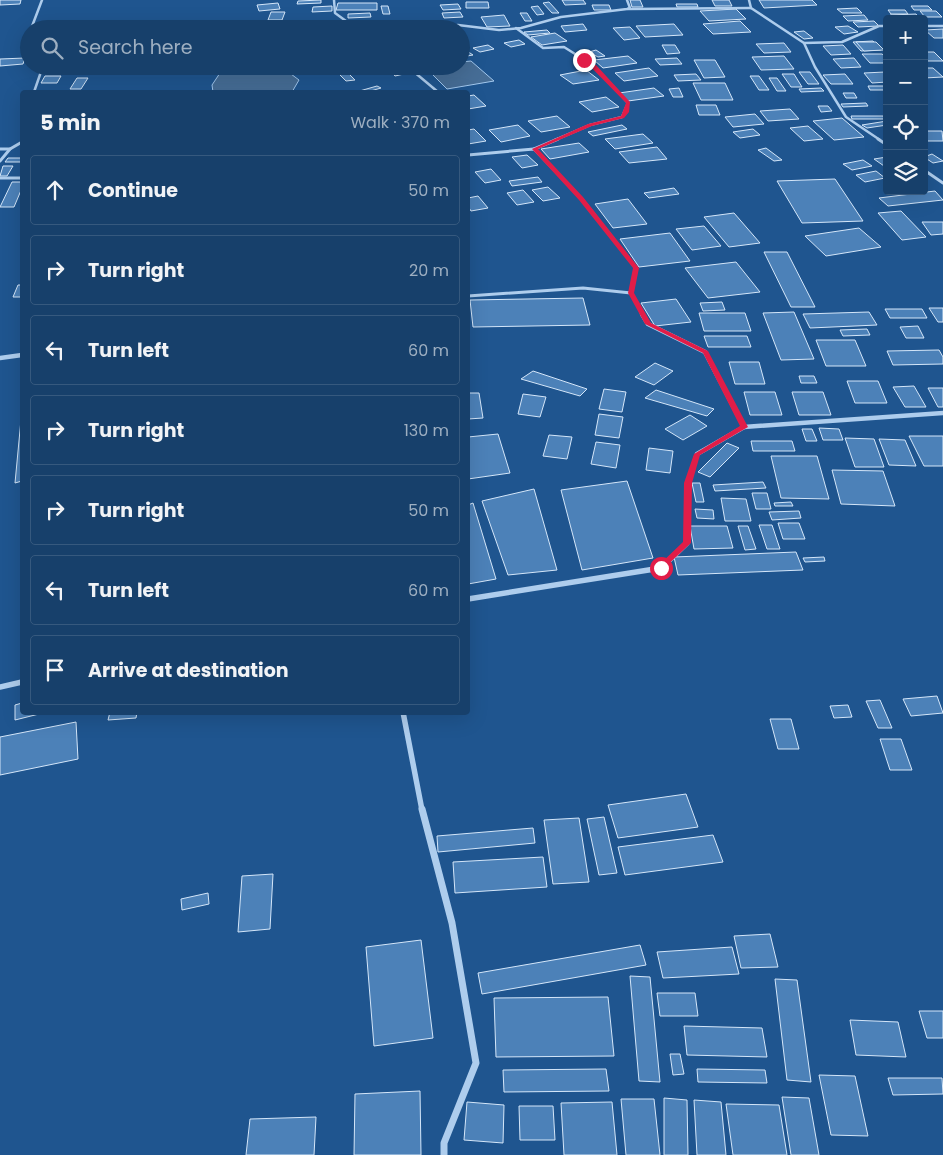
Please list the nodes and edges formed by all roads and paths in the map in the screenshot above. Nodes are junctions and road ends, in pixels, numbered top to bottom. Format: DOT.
graph roads {
  1 [pos="42,0"];
  2 [pos="334,0"];
  3 [pos="627,0"];
  4 [pos="749,0"];
  5 [pos="751,8"];
  6 [pos="627,9"];
  7 [pos="34,20"];
  8 [pos="344,20"];
  9 [pos="470,26"];
  10 [pos="883,26"];
  11 [pos="928,26"];
  12 [pos="943,26"];
  13 [pos="516,28"];
  14 [pos="804,43"];
  15 [pos="40,75"];
  16 [pos="418,75"];
  17 [pos="35,90"];
  18 [pos="436,90"];
  19 [pos="20,143"];
  20 [pos="883,143"];
  21 [pos="0,149"];
  22 [pos="10,149"];
  23 [pos="534,149"];
  24 [pos="470,156"];
  25 [pos="0,161"];
  26 [pos="928,173"];
  27 [pos="0,178"];
  28 [pos="20,178"];
  29 [pos="943,183"];
  30 [pos="631,293"];
  31 [pos="470,296"];
  32 [pos="20,355"];
  33 [pos="0,358"];
  34 [pos="943,413"];
  35 [pos="744,427"];
  36 [pos="470,599"];
  37 [pos="20,682"];
  38 [pos="0,687"];
  39 [pos="404,715"];
  40 [pos="444,1155"];
  1 -- 7 [label="street"];
  2 -- 8 [label="street"];
  3 -- 6 [label="street"];
  4 -- 5 [label="street"];
  5 -- 6 [label="street"];
  5 -- 14 [label="street"];
  6 -- 13 [label="street"];
  9 -- 13 [label="street"];
  10 -- 14 [label="street"];
  11 -- 12 [label="street"];
  13 -- 23 [label="street"];
  14 -- 20 [label="street"];
  15 -- 17 [label="street"];
  16 -- 18 [label="street"];
  19 -- 22 [label="street"];
  21 -- 22 [label="street"];
  22 -- 25 [label="street"];
  23 -- 24 [label="street"];
  23 -- 30 [label="street"];
  26 -- 29 [label="street"];
  27 -- 28 [label="street"];
  30 -- 31 [label="street"];
  30 -- 35 [label="street"];
  32 -- 33 [label="street"];
  34 -- 35 [label="street"];
  35 -- 36 [label="street"];
  37 -- 38 [label="street"];
  39 -- 40 [label="street"];
}
